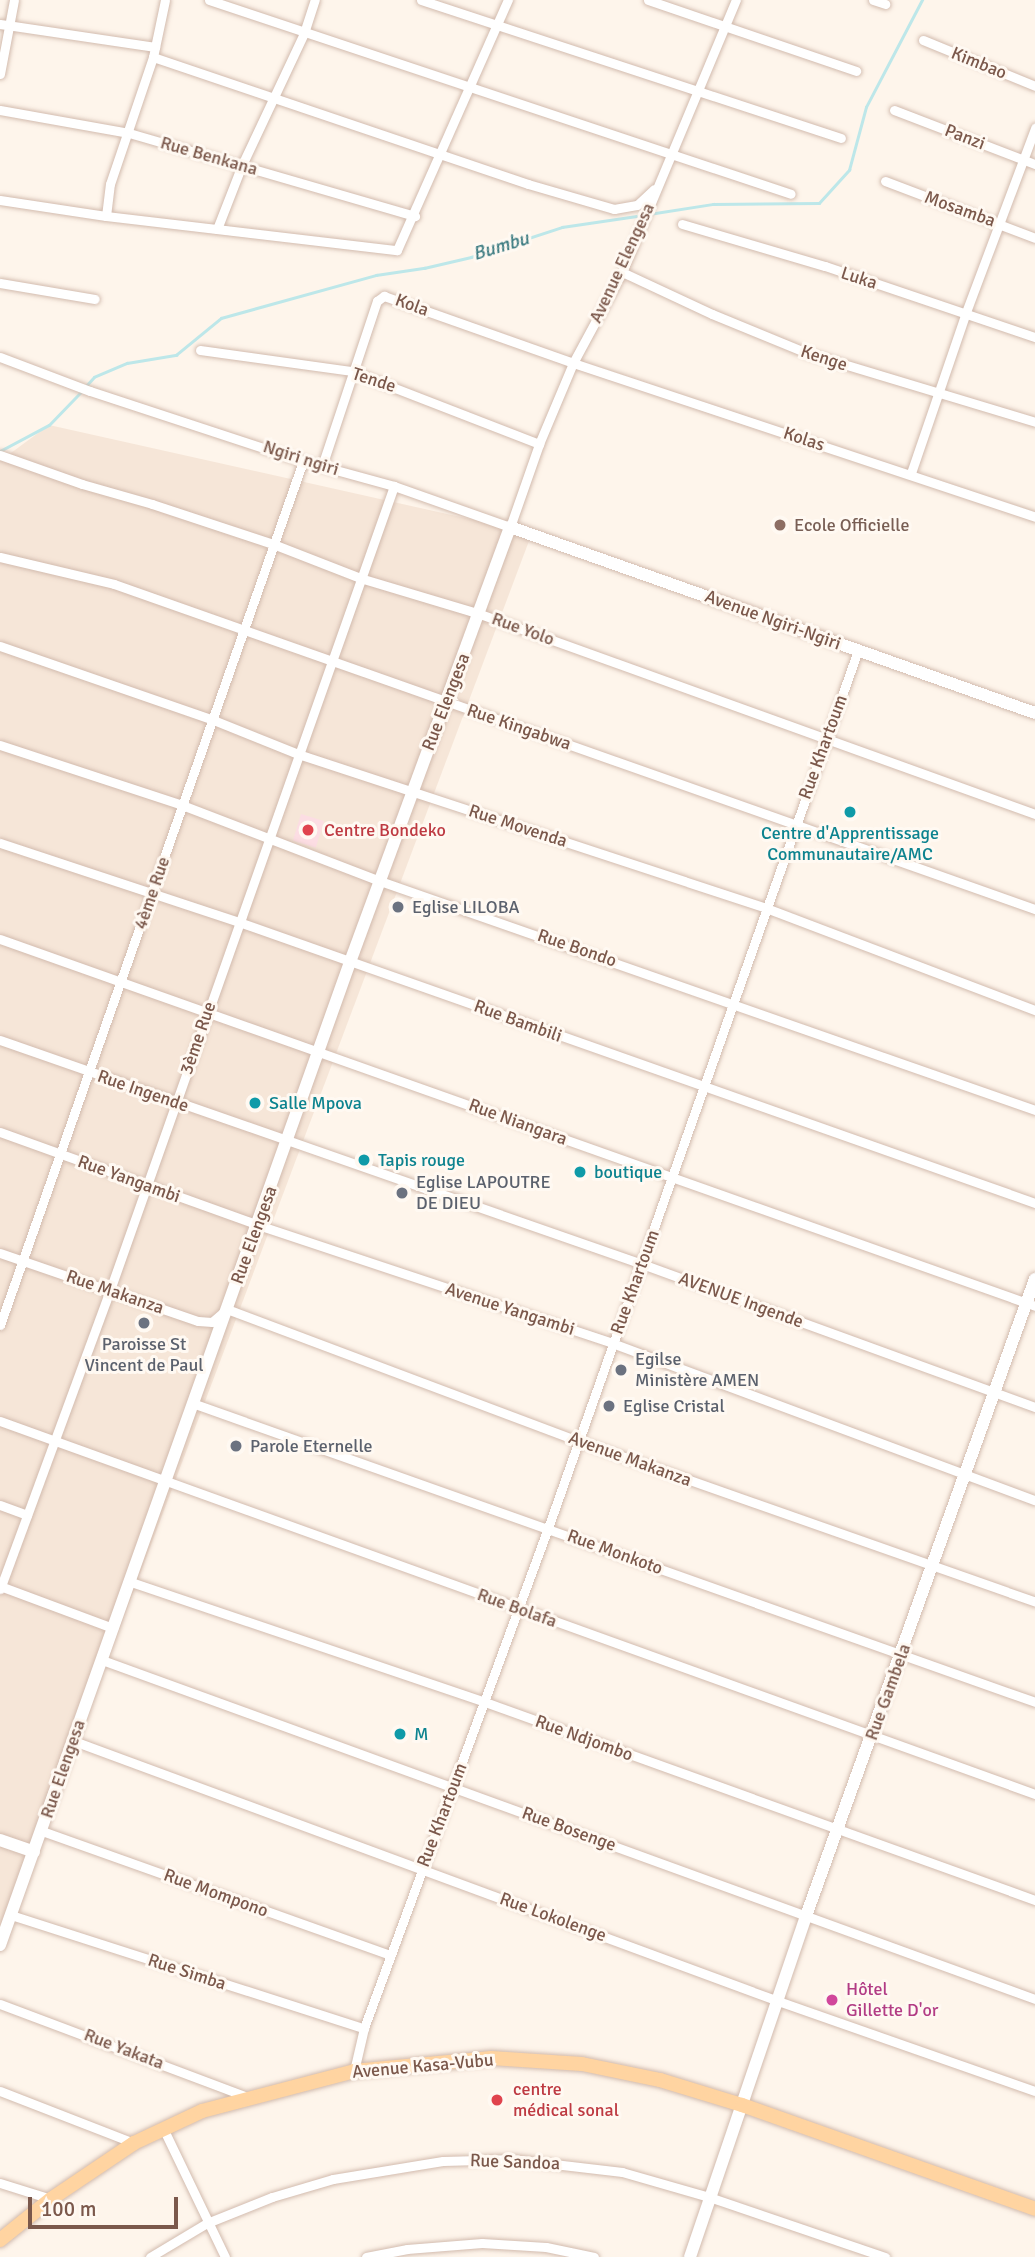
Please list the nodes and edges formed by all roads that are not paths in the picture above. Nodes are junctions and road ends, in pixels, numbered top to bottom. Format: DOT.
graph roads {
  1 [pos="14,0"];
  2 [pos="165,0"];
  3 [pos="209,0"];
  4 [pos="315,0"];
  5 [pos="421,0"];
  6 [pos="508,0"];
  7 [pos="648,0"];
  8 [pos="736,0"];
  9 [pos="873,0"];
  10 [pos="886,4"];
  11 [pos="4,24"];
  12 [pos="496,24"];
  13 [pos="726,26"];
  14 [pos="304,33"];
  15 [pos="923,40"];
  16 [pos="154,52"];
  17 [pos="856,71"];
  18 [pos="0,74"];
  19 [pos="1035,86"];
  20 [pos="471,87"];
  21 [pos="699,90"];
  22 [pos="272,99"];
  23 [pos="0,110"];
  24 [pos="894,110"];
  25 [pos="1035,128"];
  26 [pos="129,133"];
  27 [pos="841,138"];
  28 [pos="673,154"];
  29 [pos="441,155"];
  30 [pos="1024,160"];
  31 [pos="1035,164"];
  32 [pos="242,165"];
  33 [pos="885,181"];
  34 [pos="659,184"];
  35 [pos="791,194"];
  36 [pos="0,200"];
  37 [pos="106,216"];
  38 [pos="415,216"];
  39 [pos="682,224"];
  40 [pos="1001,224"];
  41 [pos="217,229"];
  42 [pos="1035,238"];
  43 [pos="622,272"];
  44 [pos="0,283"];
  45 [pos="95,299"];
  46 [pos="965,312"];
  47 [pos="1035,337"];
  48 [pos="200,349"];
  49 [pos="0,357"];
  50 [pos="573,363"];
  51 [pos="351,371"];
  52 [pos="939,393"];
  53 [pos="1035,422"];
  54 [pos="539,444"];
  55 [pos="3,456"];
  56 [pos="303,461"];
  57 [pos="322,466"];
  58 [pos="911,473"];
  59 [pos="394,486"];
  60 [pos="1035,517"];
  61 [pos="510,527"];
  62 [pos="272,544"];
  63 [pos="0,557"];
  64 [pos="360,578"];
  65 [pos="480,614"];
  66 [pos="243,628"];
  67 [pos="0,646"];
  68 [pos="858,650"];
  69 [pos="331,660"];
  70 [pos="445,701"];
  71 [pos="1035,713"];
  72 [pos="211,719"];
  73 [pos="827,740"];
  74 [pos="0,745"];
  75 [pos="298,754"];
  76 [pos="412,791"];
  77 [pos="182,805"];
  78 [pos="1035,814"];
  79 [pos="795,823"];
  80 [pos="269,839"];
  81 [pos="0,843"];
  82 [pos="380,880"];
  83 [pos="152,894"];
  84 [pos="766,908"];
  85 [pos="1035,909"];
  86 [pos="239,922"];
  87 [pos="0,939"];
  88 [pos="350,962"];
  89 [pos="121,982"];
  90 [pos="732,1002"];
  91 [pos="1035,1010"];
  92 [pos="207,1012"];
  93 [pos="0,1040"];
  94 [pos="319,1051"];
  95 [pos="89,1073"];
  96 [pos="704,1087"];
  97 [pos="176,1102"];
  98 [pos="1035,1110"];
  99 [pos="0,1132"];
  100 [pos="286,1141"];
  101 [pos="60,1153"];
  102 [pos="673,1178"];
  103 [pos="146,1185"];
  104 [pos="1035,1203"];
  105 [pos="258,1225"];
  106 [pos="0,1253"];
  107 [pos="22,1261"];
  108 [pos="642,1264"];
  109 [pos="1035,1279"];
  110 [pos="110,1290"];
  111 [pos="1030,1305"];
  112 [pos="227,1309"];
  113 [pos="0,1325"];
  114 [pos="612,1343"];
  115 [pos="994,1392"];
  116 [pos="195,1404"];
  117 [pos="1035,1407"];
  118 [pos="0,1421"];
  119 [pos="53,1440"];
  120 [pos="579,1441"];
  121 [pos="966,1475"];
  122 [pos="166,1483"];
  123 [pos="1035,1500"];
  124 [pos="0,1505"];
  125 [pos="27,1515"];
  126 [pos="548,1528"];
  127 [pos="934,1567"];
  128 [pos="131,1582"];
  129 [pos="0,1587"];
  130 [pos="1035,1602"];
  131 [pos="519,1609"];
  132 [pos="113,1628"];
  133 [pos="902,1655"];
  134 [pos="102,1660"];
  135 [pos="485,1702"];
  136 [pos="1035,1702"];
  137 [pos="872,1735"];
  138 [pos="71,1740"];
  139 [pos="452,1786"];
  140 [pos="1035,1794"];
  141 [pos="42,1831"];
  142 [pos="838,1831"];
  143 [pos="0,1840"];
  144 [pos="34,1852"];
  145 [pos="422,1868"];
  146 [pos="1035,1900"];
  147 [pos="11,1914"];
  148 [pos="806,1916"];
  149 [pos="1,1937"];
  150 [pos="391,1955"];
  151 [pos="1035,1999"];
  152 [pos="778,2001"];
  153 [pos="0,2004"];
  154 [pos="364,2028"];
  155 [pos="354,2071"];
  156 [pos="0,2091"];
  157 [pos="1035,2091"];
  158 [pos="247,2097"];
  159 [pos="741,2105"];
  160 [pos="163,2128"];
  161 [pos="134,2143"];
  162 [pos="0,2183"];
  163 [pos="709,2197"];
  164 [pos="51,2199"];
  165 [pos="1035,2209"];
  166 [pos="207,2223"];
  167 [pos="0,2240"];
  168 [pos="150,2257"];
  169 [pos="225,2257"];
  170 [pos="366,2257"];
  171 [pos="594,2257"];
  172 [pos="690,2257"];
  173 [pos="885,2257"];
  1 -- 11 [label="street"];
  2 -- 16 [label="street"];
  3 -- 14 [label="street"];
  4 -- 14 [label="street"];
  5 -- 12 [label="street"];
  6 -- 12 [label="street"];
  7 -- 13 [label="street"];
  8 -- 13 [label="street, Avenue Elengesa"];
  9 -- 10 [label="street"];
  11 -- 16 [label="street"];
  11 -- 18 [label="street"];
  12 -- 20 [label="street"];
  12 -- 21 [label="street"];
  13 -- 17 [label="street"];
  13 -- 21 [label="street, Avenue Elengesa"];
  14 -- 20 [label="street"];
  14 -- 22 [label="street"];
  15 -- 19 [label="street, Kimbao"];
  16 -- 22 [label="street"];
  16 -- 26 [label="street"];
  20 -- 28 [label="street"];
  20 -- 29 [label="street"];
  21 -- 27 [label="street"];
  21 -- 28 [label="street, Avenue Elengesa"];
  22 -- 29 [label="street"];
  22 -- 32 [label="street"];
  23 -- 26 [label="street, Rue Benkana"];
  24 -- 30 [label="street, Panzi"];
  25 -- 30 [label="street"];
  26 -- 32 [label="street, Rue Benkana"];
  26 -- 37 [label="street"];
  28 -- 34 [label="street, Avenue Elengesa"];
  28 -- 35 [label="street"];
  29 -- 34 [label="street"];
  29 -- 38 [label="street"];
  30 -- 31 [label="street, Panzi"];
  30 -- 40 [label="street"];
  32 -- 38 [label="street, Rue Benkana"];
  32 -- 41 [label="street"];
  33 -- 40 [label="street, Mosamba"];
  34 -- 43 [label="street, Avenue Elengesa"];
  36 -- 37 [label="street"];
  37 -- 41 [label="street"];
  38 -- 41 [label="street"];
  39 -- 46 [label="street, Luka"];
  40 -- 42 [label="street, Mosamba"];
  40 -- 46 [label="street"];
  43 -- 50 [label="street, Avenue Elengesa"];
  43 -- 52 [label="street, Kenge"];
  44 -- 45 [label="street"];
  46 -- 47 [label="street, Luka"];
  46 -- 52 [label="street"];
  48 -- 51 [label="street, Tende"];
  49 -- 56 [label="street, Ngiri ngiri"];
  50 -- 51 [label="street, Kola"];
  50 -- 54 [label="street, Avenue Elengesa"];
  50 -- 58 [label="street, Kolas"];
  51 -- 54 [label="street, Tende"];
  51 -- 57 [label="street, Kola"];
  52 -- 53 [label="street, Kenge"];
  52 -- 58 [label="street"];
  54 -- 61 [label="street, Avenue Elengesa"];
  55 -- 62 [label="street, Rue Yolo"];
  56 -- 57 [label="street, Ngiri ngiri"];
  56 -- 62 [label="street, 4ème Rue"];
  57 -- 59 [label="street, Ngiri ngiri"];
  58 -- 60 [label="street, Kolas"];
  59 -- 61 [label="street, Ngiri ngiri"];
  59 -- 64 [label="street, 3ème Rue"];
  61 -- 65 [label="street, Rue Elengesa"];
  61 -- 68 [label="street, Avenue Ngiri-Ngiri"];
  62 -- 64 [label="street, Rue Yolo"];
  62 -- 66 [label="street, 4ème Rue"];
  63 -- 66 [label="street, Rue Kingabwa"];
  64 -- 65 [label="street, Rue Yolo"];
  64 -- 69 [label="street, 3ème Rue"];
  65 -- 70 [label="street, Rue Elengesa"];
  65 -- 73 [label="street, Rue Yolo"];
  66 -- 69 [label="street, Rue Kingabwa"];
  66 -- 72 [label="street, 4ème Rue"];
  67 -- 72 [label="street, Rue Movenda"];
  68 -- 71 [label="street, Avenue Ngiri-Ngiri"];
  68 -- 73 [label="street, Rue Khartoum"];
  69 -- 70 [label="street, Rue Kingabwa"];
  69 -- 75 [label="street, 3ème Rue"];
  70 -- 76 [label="street, Rue Elengesa"];
  70 -- 79 [label="street, Rue Kingabwa"];
  72 -- 75 [label="street, Rue Movenda"];
  72 -- 77 [label="street, 4ème Rue"];
  73 -- 78 [label="street, Rue Yolo"];
  73 -- 79 [label="street, Rue Khartoum"];
  74 -- 77 [label="street, Rue Bondo"];
  75 -- 76 [label="street, Rue Movenda"];
  75 -- 80 [label="street, 3ème Rue"];
  76 -- 82 [label="street, Rue Elengesa"];
  76 -- 84 [label="street, Rue Movenda"];
  77 -- 80 [label="street, Rue Bondo"];
  77 -- 83 [label="street, 4ème Rue"];
  79 -- 84 [label="street, Rue Khartoum"];
  79 -- 85 [label="street, Rue Kingabwa"];
  80 -- 82 [label="street, Rue Bondo"];
  80 -- 86 [label="street, 3ème Rue"];
  81 -- 83 [label="street, Rue Bambili"];
  82 -- 88 [label="street, Rue Elengesa"];
  82 -- 90 [label="street, Rue Bondo"];
  83 -- 86 [label="street, Rue Bambili"];
  83 -- 89 [label="street, 4ème Rue"];
  84 -- 90 [label="street, Rue Khartoum"];
  84 -- 91 [label="street, Rue Movenda"];
  86 -- 88 [label="street, Rue Bambili"];
  86 -- 92 [label="street, 3ème Rue"];
  87 -- 89 [label="street, Rue Niangara"];
  88 -- 94 [label="street, Rue Elengesa"];
  88 -- 96 [label="street, Rue Bambili"];
  89 -- 92 [label="street, Rue Niangara"];
  89 -- 95 [label="street, 4ème Rue"];
  90 -- 96 [label="street, Rue Khartoum"];
  90 -- 98 [label="street, Rue Bondo"];
  92 -- 94 [label="street, Rue Niangara"];
  92 -- 97 [label="street, 3ème Rue"];
  93 -- 95 [label="street, Rue Ingende"];
  94 -- 100 [label="street, Rue Elengesa"];
  94 -- 102 [label="street, Rue Niangara"];
  95 -- 97 [label="street, Rue Ingende"];
  95 -- 101 [label="street, 4ème Rue"];
  96 -- 102 [label="street, Rue Khartoum"];
  96 -- 104 [label="street, Rue Bambili"];
  97 -- 100 [label="street, Rue Ingende"];
  97 -- 103 [label="street, 3ème Rue"];
  99 -- 101 [label="street, Rue Yangambi"];
  100 -- 105 [label="street, Rue Elengesa"];
  100 -- 108 [label="street, AVENUE Ingende"];
  101 -- 103 [label="street, Rue Yangambi"];
  101 -- 107 [label="street, 4ème Rue"];
  102 -- 108 [label="street, Rue Khartoum"];
  102 -- 111 [label="street, Rue Niangara"];
  103 -- 105 [label="street, Rue Yangambi"];
  103 -- 110 [label="street, 3ème Rue"];
  105 -- 112 [label="street, Rue Elengesa"];
  105 -- 114 [label="street, Avenue Yangambi"];
  106 -- 107 [label="street, Rue Makanza"];
  107 -- 110 [label="street, Rue Makanza"];
  107 -- 113 [label="street, 4ème Rue"];
  108 -- 114 [label="street, Rue Khartoum"];
  108 -- 115 [label="street, AVENUE Ingende"];
  109 -- 111 [label="street, Rue Gambela"];
  110 -- 112 [label="street, Rue Makanza"];
  110 -- 119 [label="street, 3ème Rue"];
  111 -- 115 [label="street, Rue Gambela"];
  112 -- 116 [label="street, Rue Elengesa"];
  112 -- 120 [label="street, Avenue Makanza"];
  114 -- 120 [label="street, Rue Khartoum"];
  114 -- 121 [label="street, Avenue Yangambi"];
  115 -- 117 [label="street, AVENUE Ingende"];
  115 -- 121 [label="street, Rue Gambela"];
  116 -- 122 [label="street, Rue Elengesa"];
  116 -- 126 [label="street, Rue Monkoto"];
  118 -- 119 [label="street, Rue Bolafa"];
  119 -- 122 [label="street, Rue Bolafa"];
  119 -- 125 [label="street, 3ème Rue"];
  120 -- 126 [label="street, Rue Khartoum"];
  120 -- 127 [label="street, Avenue Makanza"];
  121 -- 123 [label="street, Avenue Yangambi"];
  121 -- 127 [label="street, Rue Gambela"];
  122 -- 128 [label="street, Rue Elengesa"];
  122 -- 131 [label="street, Rue Bolafa"];
  124 -- 125 [label="street"];
  125 -- 129 [label="street, 3ème Rue"];
  126 -- 131 [label="street, Rue Khartoum"];
  126 -- 133 [label="street, Rue Monkoto"];
  127 -- 130 [label="street, Avenue Makanza"];
  127 -- 133 [label="street, Rue Gambela"];
  128 -- 132 [label="street, Rue Elengesa"];
  128 -- 135 [label="street, Rue Ndjombo"];
  129 -- 132 [label="street"];
  131 -- 135 [label="street, Rue Khartoum"];
  131 -- 137 [label="street, Rue Bolafa"];
  132 -- 134 [label="street, Rue Elengesa"];
  133 -- 136 [label="street, Rue Monkoto"];
  133 -- 137 [label="street, Rue Gambela"];
  134 -- 138 [label="street, Rue Elengesa"];
  134 -- 139 [label="street, Rue Bosenge"];
  135 -- 139 [label="street, Rue Khartoum"];
  135 -- 142 [label="street, Rue Ndjombo"];
  137 -- 140 [label="street, Rue Bolafa"];
  137 -- 142 [label="street, Rue Gambela"];
  138 -- 141 [label="street, Rue Elengesa"];
  138 -- 145 [label="street, Rue Lokolenge"];
  139 -- 145 [label="street, Rue Khartoum"];
  139 -- 148 [label="street, Rue Bosenge"];
  141 -- 144 [label="street, Rue Elengesa"];
  141 -- 150 [label="street, Rue Mompono"];
  142 -- 146 [label="street, Rue Ndjombo"];
  142 -- 148 [label="street, Rue Gambela"];
  143 -- 144 [label="street"];
  144 -- 147 [label="street, Rue Elengesa"];
  145 -- 150 [label="street, Rue Khartoum"];
  145 -- 152 [label="street, Rue Lokolenge"];
  147 -- 149 [label="street, Rue Elengesa"];
  147 -- 154 [label="street, Rue Simba"];
  148 -- 151 [label="street, Rue Bosenge"];
  148 -- 152 [label="street, Rue Gambela"];
  150 -- 154 [label="street, Rue Khartoum"];
  152 -- 157 [label="street, Rue Lokolenge"];
  152 -- 159 [label="street, Rue Gambela"];
  153 -- 158 [label="street, Rue Yakata"];
  154 -- 155 [label="street, Rue Khartoum"];
  155 -- 158 [label="main road, Avenue Kasa-Vubu"];
  155 -- 159 [label="main road, Avenue Kasa-Vubu"];
  156 -- 161 [label="street"];
  158 -- 160 [label="main road, Avenue Kasa-Vubu"];
  159 -- 163 [label="street, Rue Gambela"];
  159 -- 165 [label="main road, Avenue Kasa-Vubu"];
  160 -- 161 [label="main road, Avenue Kasa-Vubu"];
  160 -- 166 [label="street"];
  161 -- 164 [label="main road, Avenue Kasa-Vubu"];
  162 -- 164 [label="street"];
  163 -- 166 [label="street, Rue Sandoa"];
  163 -- 172 [label="street, Rue Gambela"];
  163 -- 173 [label="street, Rue Sandoa"];
  164 -- 167 [label="main road, Avenue Kasa-Vubu"];
  166 -- 168 [label="street, Rue Sandoa"];
  166 -- 169 [label="street"];
  170 -- 171 [label="street"];
}
